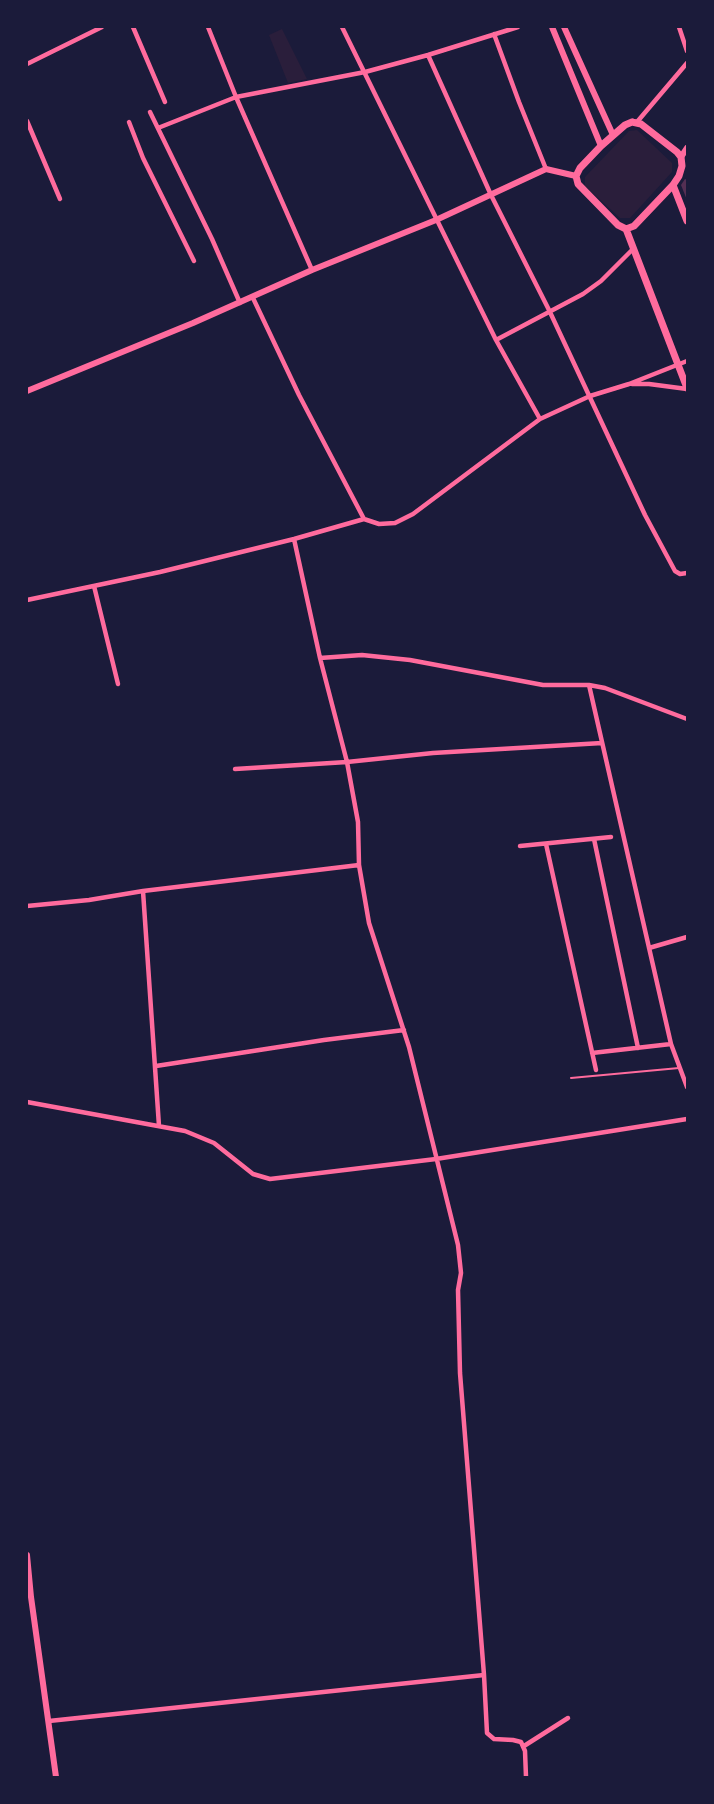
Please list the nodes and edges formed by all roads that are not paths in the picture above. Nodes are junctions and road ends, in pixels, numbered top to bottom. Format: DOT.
graph roads {
  1 [pos="102,27"];
  2 [pos="133,27"];
  3 [pos="208,27"];
  4 [pos="342,27"];
  5 [pos="518,27"];
  6 [pos="552,27"];
  7 [pos="564,27"];
  8 [pos="678,27"];
  9 [pos="494,34"];
  10 [pos="687,51"];
  11 [pos="428,55"];
  12 [pos="687,63"];
  13 [pos="27,64"];
  14 [pos="365,72"];
  15 [pos="236,98"];
  16 [pos="165,102"];
  17 [pos="150,112"];
  18 [pos="27,122"];
  19 [pos="129,122"];
  20 [pos="637,122"];
  21 [pos="158,128"];
  22 [pos="613,135"];
  23 [pos="601,146"];
  24 [pos="687,148"];
  25 [pos="681,157"];
  26 [pos="684,165"];
  27 [pos="546,169"];
  28 [pos="576,176"];
  29 [pos="673,185"];
  30 [pos="491,195"];
  31 [pos="60,199"];
  32 [pos="436,220"];
  33 [pos="687,221"];
  34 [pos="626,229"];
  35 [pos="633,249"];
  36 [pos="194,261"];
  37 [pos="312,270"];
  38 [pos="253,298"];
  39 [pos="240,303"];
  40 [pos="549,310"];
  41 [pos="496,340"];
  42 [pos="687,361"];
  43 [pos="678,364"];
  44 [pos="629,384"];
  45 [pos="687,389"];
  46 [pos="27,391"];
  47 [pos="590,396"];
  48 [pos="540,419"];
  49 [pos="364,519"];
  50 [pos="294,539"];
  51 [pos="687,573"];
  52 [pos="94,586"];
  53 [pos="27,600"];
  54 [pos="320,658"];
  55 [pos="118,684"];
  56 [pos="589,685"];
  57 [pos="687,719"];
  58 [pos="602,743"];
  59 [pos="347,762"];
  60 [pos="235,769"];
  61 [pos="610,837"];
  62 [pos="594,839"];
  63 [pos="546,844"];
  64 [pos="520,846"];
  65 [pos="359,865"];
  66 [pos="143,891"];
  67 [pos="27,906"];
  68 [pos="687,937"];
  69 [pos="649,948"];
  70 [pos="404,1030"];
  71 [pos="671,1044"];
  72 [pos="638,1048"];
  73 [pos="592,1053"];
  74 [pos="156,1066"];
  75 [pos="680,1068"];
  76 [pos="596,1070"];
  77 [pos="571,1078"];
  78 [pos="687,1088"];
  79 [pos="27,1102"];
  80 [pos="687,1119"];
  81 [pos="159,1126"];
  82 [pos="436,1159"];
  83 [pos="27,1556"];
  84 [pos="29,1597"];
  85 [pos="484,1675"];
  86 [pos="568,1718"];
  87 [pos="49,1721"];
  88 [pos="523,1744"];
  89 [pos="56,1777"];
  90 [pos="526,1777"];
  1 -- 13 [label="street"];
  2 -- 16 [label="street"];
  3 -- 15 [label="street"];
  4 -- 14 [label="street"];
  5 -- 9 [label="street"];
  6 -- 23 [label="street"];
  7 -- 22 [label="street"];
  8 -- 10 [label="street"];
  9 -- 11 [label="street"];
  9 -- 27 [label="street"];
  11 -- 14 [label="street"];
  11 -- 30 [label="street"];
  12 -- 20 [label="street"];
  14 -- 15 [label="street"];
  14 -- 32 [label="street"];
  15 -- 21 [label="street"];
  15 -- 37 [label="street"];
  17 -- 21 [label="street"];
  18 -- 31 [label="street"];
  19 -- 36 [label="street"];
  20 -- 22 [label="main road"];
  20 -- 25 [label="main road"];
  21 -- 39 [label="street"];
  22 -- 23 [label="main road"];
  23 -- 28 [label="main road"];
  24 -- 25 [label="street"];
  25 -- 26 [label="main road"];
  26 -- 29 [label="main road"];
  27 -- 28 [label="street"];
  27 -- 30 [label="street"];
  28 -- 34 [label="main road"];
  29 -- 33 [label="main road"];
  29 -- 34 [label="main road"];
  30 -- 32 [label="street"];
  30 -- 40 [label="street"];
  32 -- 37 [label="street"];
  32 -- 41 [label="street"];
  34 -- 35 [label="main road"];
  35 -- 40 [label="street"];
  35 -- 43 [label="main road"];
  37 -- 38 [label="street"];
  38 -- 39 [label="street"];
  38 -- 49 [label="street"];
  39 -- 46 [label="street"];
  40 -- 41 [label="street"];
  40 -- 47 [label="street"];
  41 -- 48 [label="street"];
  42 -- 43 [label="street"];
  43 -- 44 [label="street"];
  43 -- 45 [label="main road"];
  44 -- 45 [label="street"];
  44 -- 47 [label="street"];
  47 -- 48 [label="street"];
  47 -- 51 [label="street"];
  48 -- 49 [label="street"];
  49 -- 50 [label="street"];
  50 -- 52 [label="street"];
  50 -- 54 [label="street"];
  52 -- 53 [label="street"];
  52 -- 55 [label="street"];
  54 -- 56 [label="street"];
  54 -- 59 [label="street"];
  56 -- 57 [label="street"];
  56 -- 58 [label="street"];
  58 -- 59 [label="street"];
  58 -- 69 [label="street"];
  59 -- 60 [label="street"];
  59 -- 65 [label="street"];
  61 -- 62 [label="street"];
  62 -- 63 [label="street"];
  62 -- 72 [label="street"];
  63 -- 64 [label="street"];
  63 -- 73 [label="street"];
  65 -- 66 [label="street"];
  65 -- 70 [label="street"];
  66 -- 67 [label="street"];
  66 -- 74 [label="street"];
  68 -- 69 [label="street"];
  69 -- 71 [label="street"];
  70 -- 74 [label="street"];
  70 -- 82 [label="street"];
  71 -- 72 [label="street"];
  71 -- 75 [label="street"];
  72 -- 73 [label="street"];
  73 -- 76 [label="street"];
  74 -- 81 [label="street"];
  75 -- 77 [label="lane"];
  75 -- 78 [label="street"];
  79 -- 81 [label="street"];
  80 -- 82 [label="street"];
  81 -- 82 [label="street"];
  82 -- 85 [label="street"];
  83 -- 84 [label="street"];
  84 -- 87 [label="street"];
  85 -- 87 [label="street"];
  85 -- 88 [label="street"];
  86 -- 88 [label="street"];
  87 -- 89 [label="street"];
  88 -- 90 [label="street"];
}
